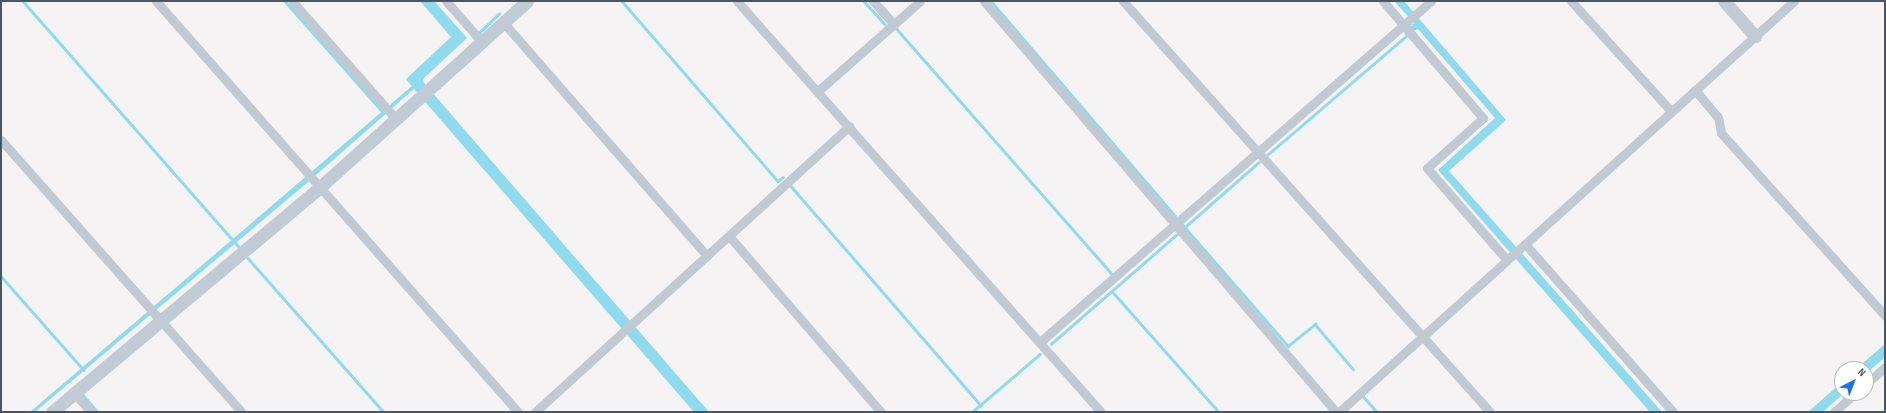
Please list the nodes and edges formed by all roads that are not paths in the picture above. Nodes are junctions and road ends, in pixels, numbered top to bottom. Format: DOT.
graph roads {
  1 [pos="156,1"];
  2 [pos="292,1"];
  3 [pos="446,1"];
  4 [pos="527,1"];
  5 [pos="737,1"];
  6 [pos="873,1"];
  7 [pos="920,1"];
  8 [pos="984,1"];
  9 [pos="1123,1"];
  10 [pos="1383,1"];
  11 [pos="1431,1"];
  12 [pos="1571,1"];
  13 [pos="1724,1"];
  14 [pos="1794,1"];
  15 [pos="504,22"];
  16 [pos="894,24"];
  17 [pos="1408,28"];
  18 [pos="1755,36"];
  19 [pos="482,42"];
  20 [pos="1695,90"];
  21 [pos="818,91"];
  22 [pos="1671,111"];
  23 [pos="391,113"];
  24 [pos="849,126"];
  25 [pos="1,140"];
  26 [pos="1258,153"];
  27 [pos="314,181"];
  28 [pos="1176,225"];
  29 [pos="729,236"];
  30 [pos="1516,252"];
  31 [pos="707,256"];
  32 [pos="155,314"];
  33 [pos="1885,316"];
  34 [pos="1422,336"];
  35 [pos="1040,342"];
  36 [pos="1885,367"];
  37 [pos="1874,377"];
  38 [pos="74,394"];
  39 [pos="1846,401"];
  40 [pos="514,411"];
  41 [pos="52,412"];
  42 [pos="91,412"];
  43 [pos="242,412"];
  44 [pos="535,412"];
  45 [pos="881,412"];
  46 [pos="1101,412"];
  47 [pos="1337,412"];
  48 [pos="1490,412"];
  49 [pos="1673,412"];
  50 [pos="1834,412"];
  1 -- 27 [label="street"];
  2 -- 23 [label="street"];
  3 -- 19 [label="street"];
  4 -- 15 [label="street"];
  5 -- 21 [label="street"];
  6 -- 16 [label="street"];
  7 -- 16 [label="street"];
  8 -- 28 [label="street"];
  9 -- 26 [label="street"];
  10 -- 17 [label="street"];
  11 -- 17 [label="street"];
  12 -- 22 [label="street"];
  13 -- 18 [label="street"];
  14 -- 18 [label="street"];
  15 -- 19 [label="street"];
  15 -- 31 [label="street"];
  16 -- 21 [label="street"];
  17 -- 26 [label="street"];
  17 -- 30 [label="street"];
  18 -- 20 [label="street"];
  19 -- 23 [label="street"];
  20 -- 22 [label="street"];
  20 -- 33 [label="street"];
  21 -- 24 [label="street"];
  22 -- 30 [label="street"];
  23 -- 27 [label="street"];
  24 -- 29 [label="street"];
  24 -- 35 [label="street"];
  25 -- 32 [label="street"];
  26 -- 28 [label="street"];
  26 -- 34 [label="street"];
  27 -- 32 [label="street"];
  27 -- 40 [label="street"];
  28 -- 35 [label="street"];
  28 -- 47 [label="street"];
  29 -- 31 [label="street"];
  29 -- 45 [label="street"];
  30 -- 34 [label="street"];
  30 -- 49 [label="street"];
  31 -- 44 [label="street"];
  32 -- 38 [label="street"];
  32 -- 43 [label="street"];
  34 -- 47 [label="street"];
  34 -- 48 [label="street"];
  35 -- 46 [label="street"];
  36 -- 37 [label="street"];
  38 -- 41 [label="street"];
  38 -- 42 [label="street"];
  39 -- 50 [label="street"];
}
